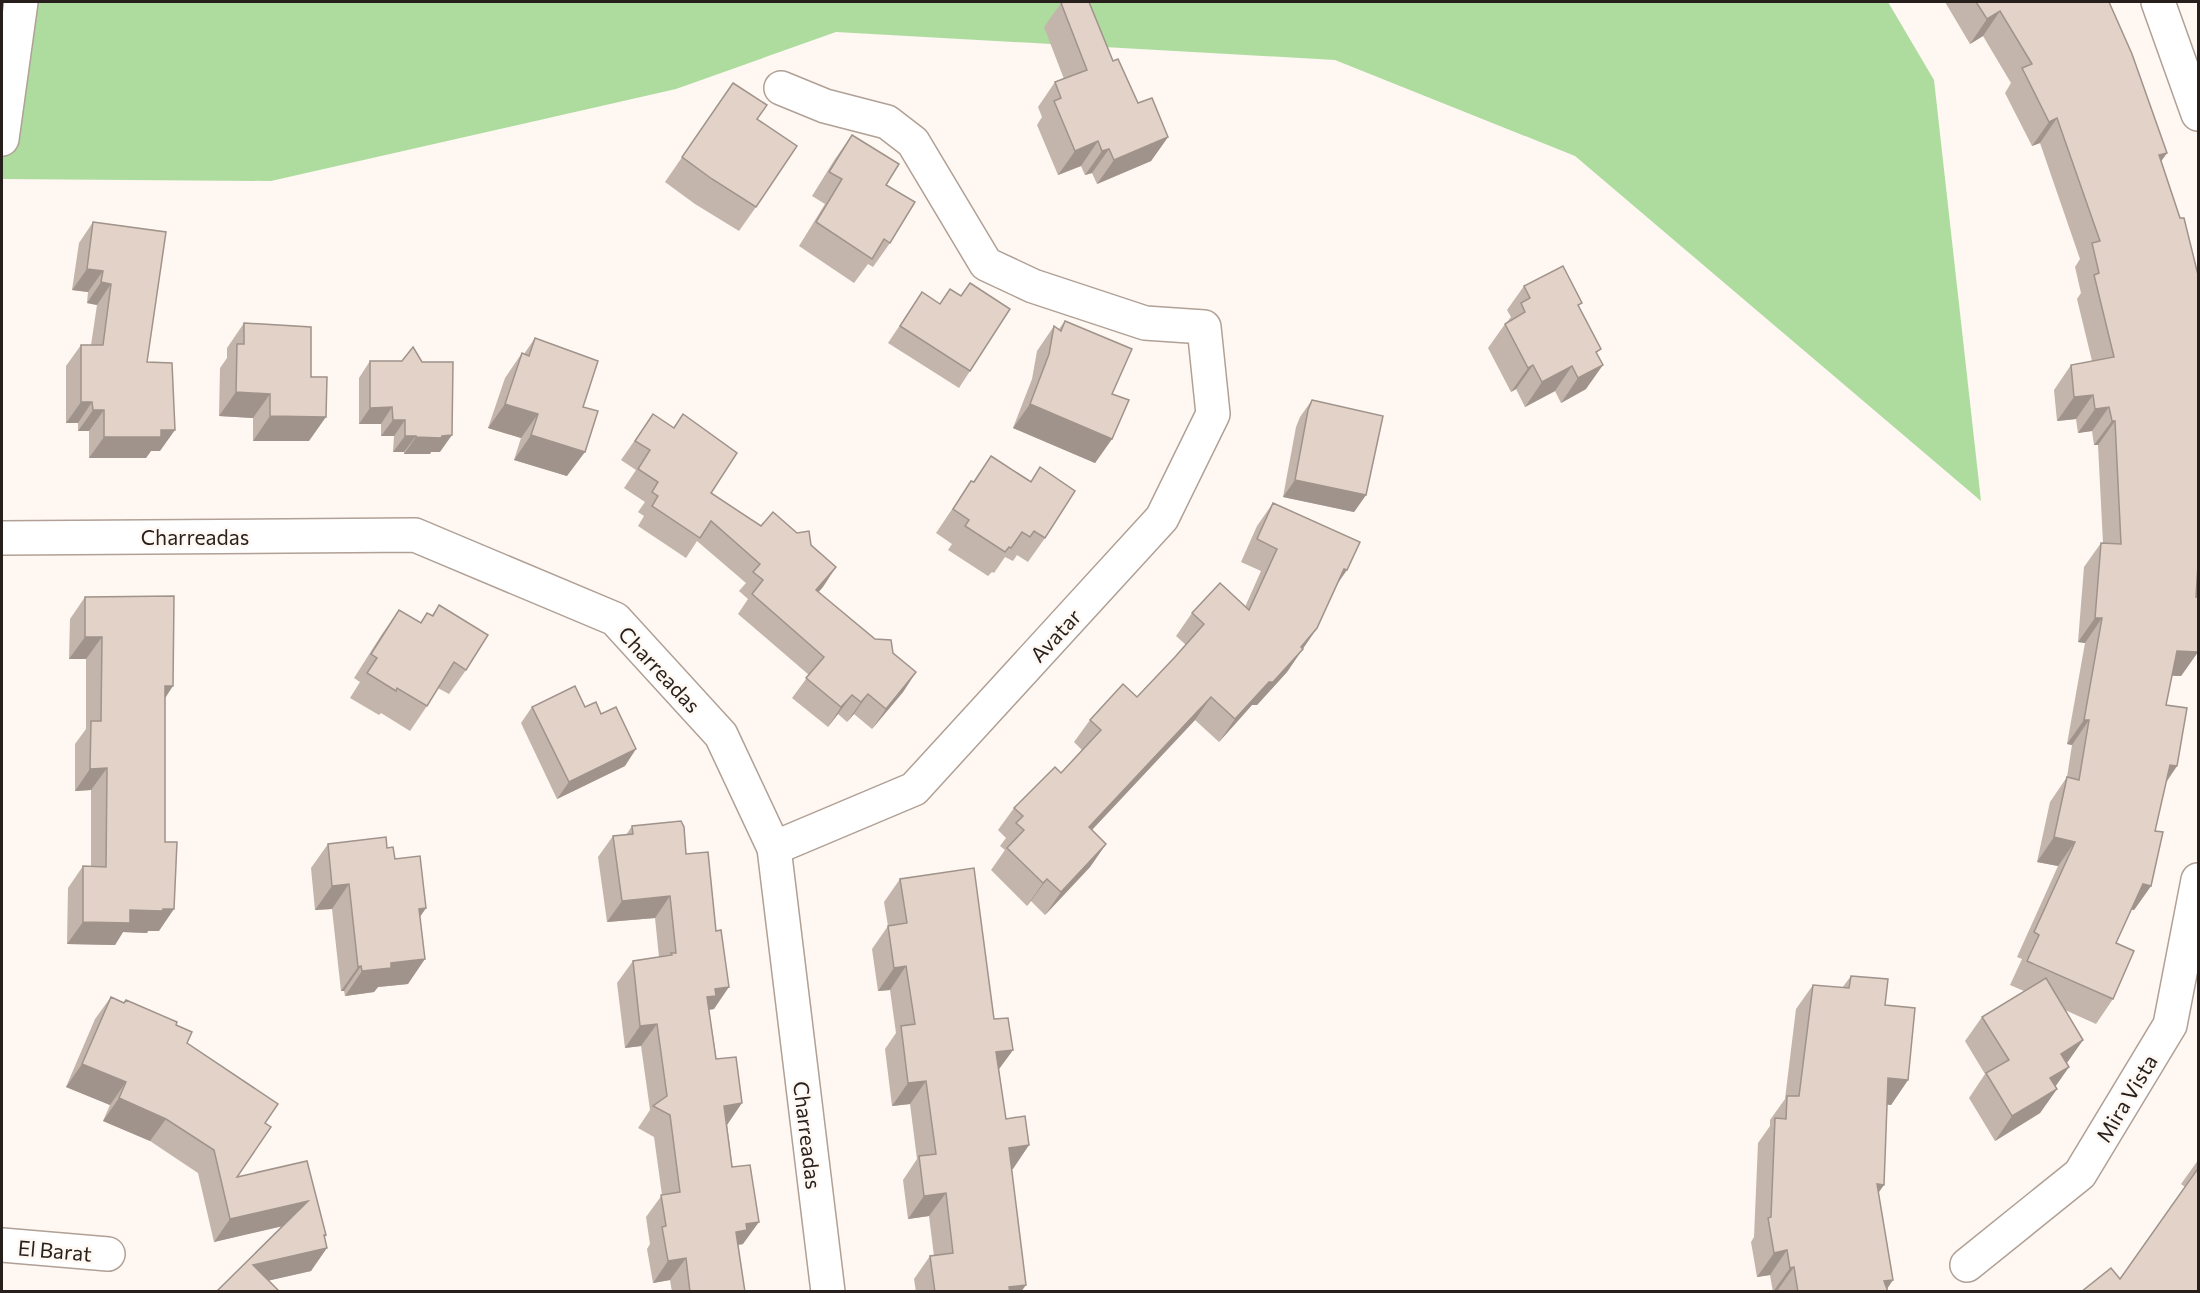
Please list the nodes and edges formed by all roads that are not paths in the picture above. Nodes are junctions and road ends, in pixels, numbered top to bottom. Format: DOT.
graph roads {
  1 [pos="2158,2"];
  2 [pos="18,3"];
  3 [pos="781,88"];
  4 [pos="2199,114"];
  5 [pos="2,139"];
  6 [pos="2,538"];
  7 [pos="774,848"];
  8 [pos="2199,880"];
  9 [pos="2,1245"];
  10 [pos="108,1254"];
  11 [pos="1967,1265"];
  12 [pos="828,1292"];
  1 -- 4 [label="street"];
  2 -- 5 [label="street"];
  3 -- 7 [label="street, Avatar"];
  6 -- 7 [label="street, Charreadas"];
  7 -- 12 [label="street, Charreadas"];
  8 -- 11 [label="street, Mira Vista"];
  9 -- 10 [label="street, El Barat"];
}
